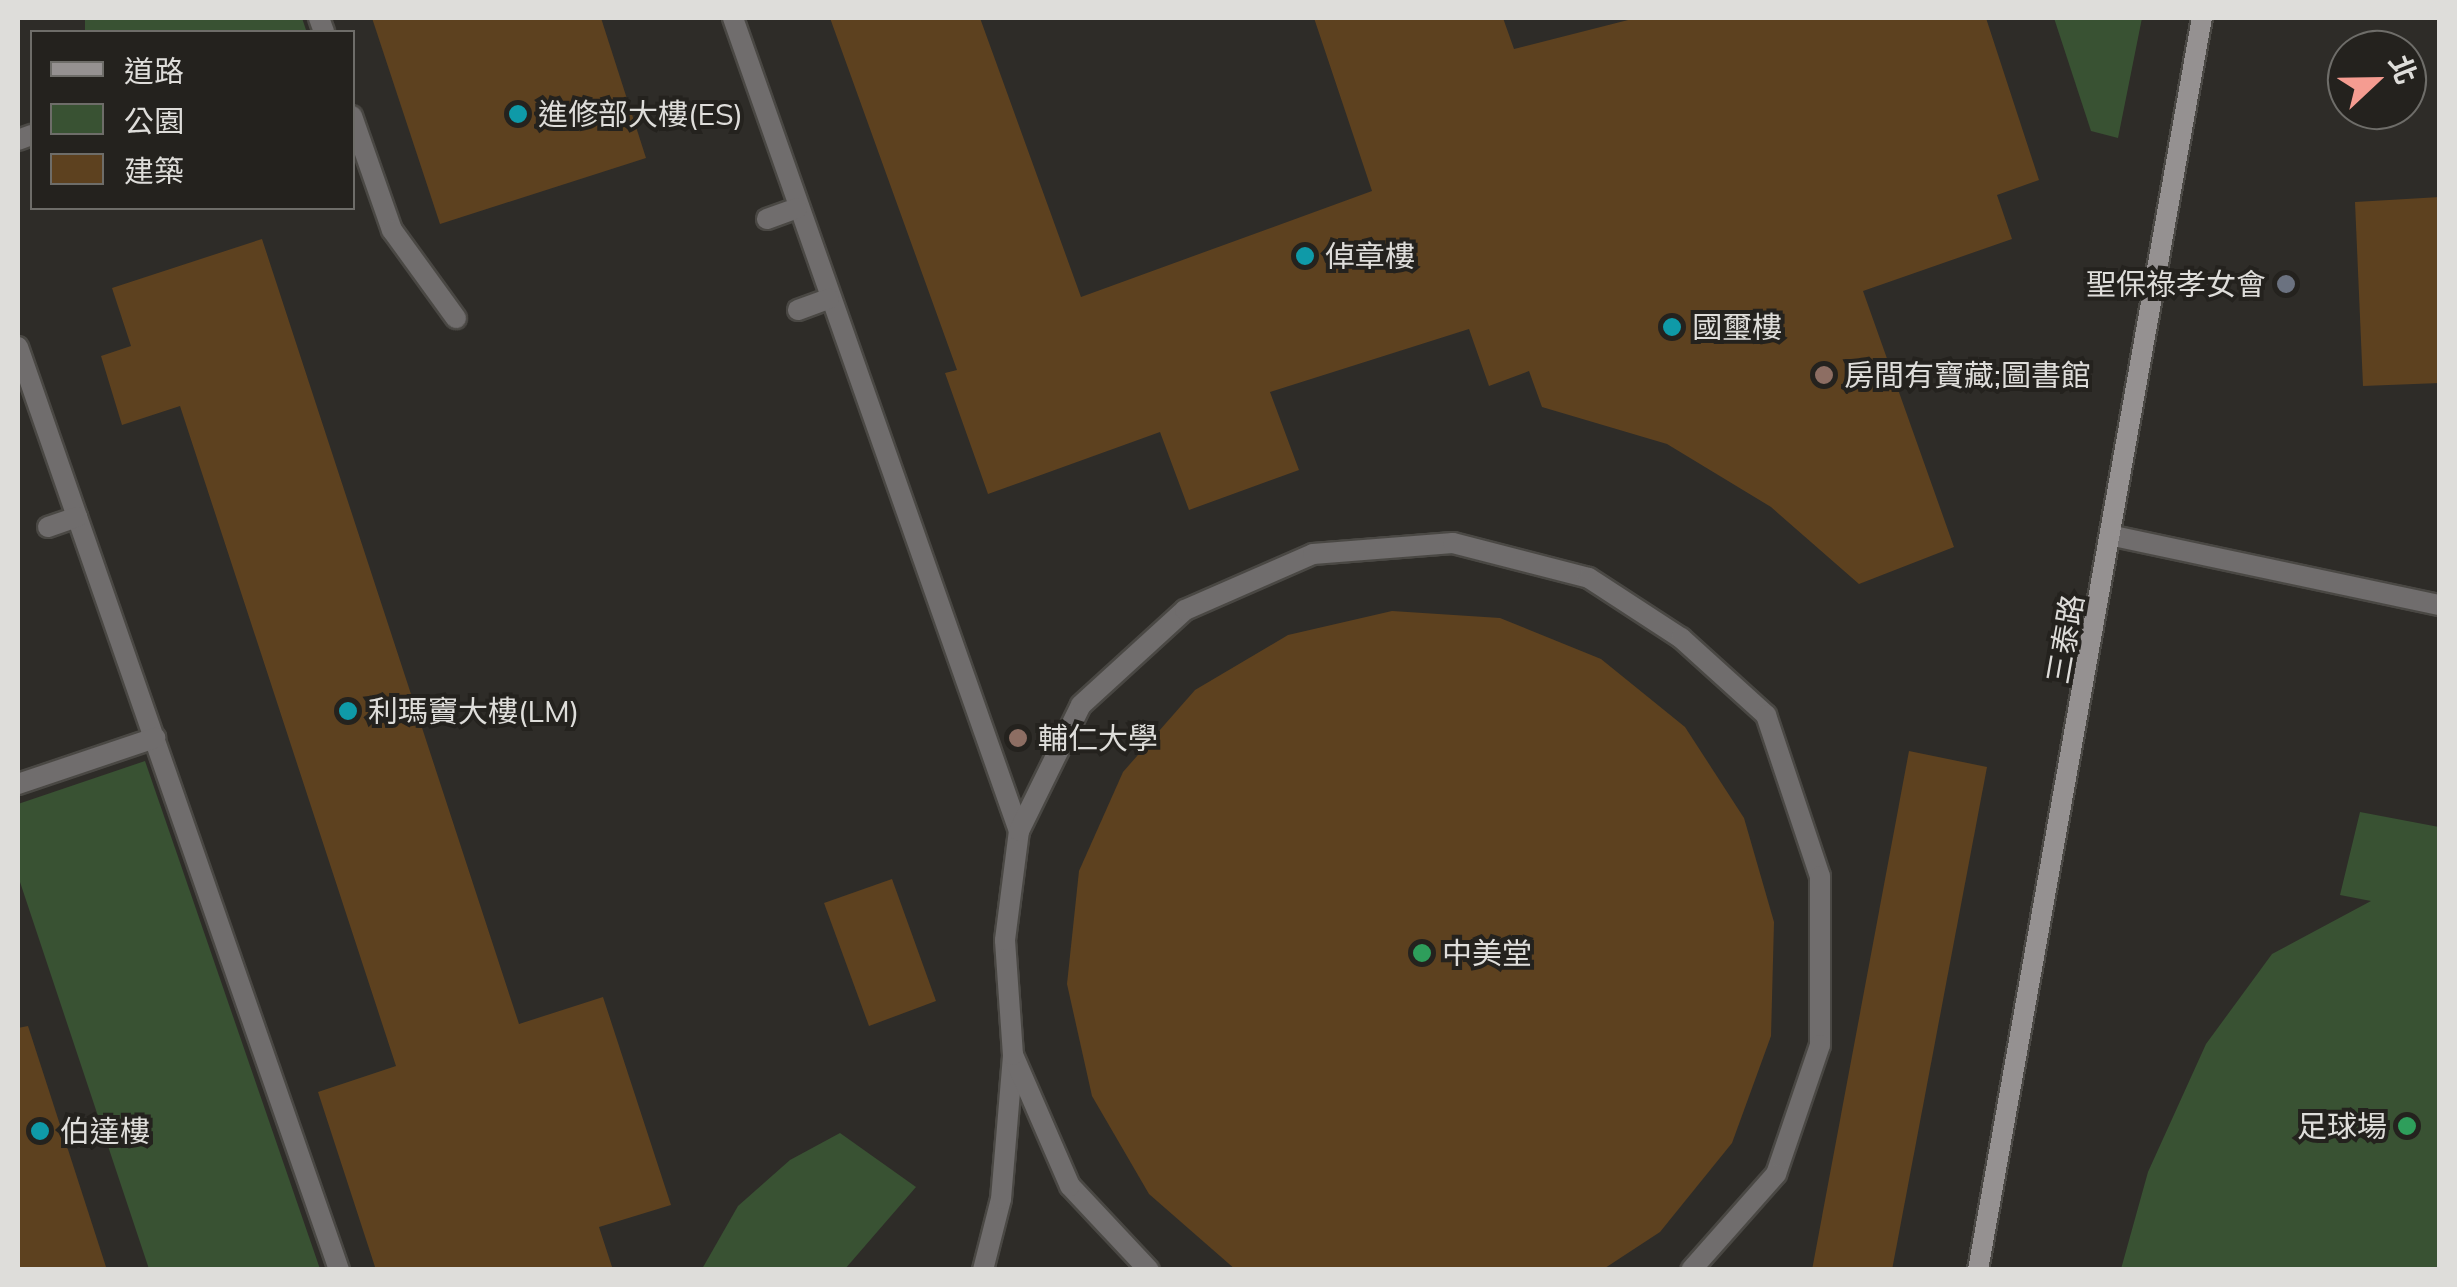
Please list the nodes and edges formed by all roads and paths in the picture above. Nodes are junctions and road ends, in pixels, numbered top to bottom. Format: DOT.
graph roads {
  1 [pos="733,18"];
  2 [pos="2202,18"];
  3 [pos="355,125"];
  4 [pos="797,208"];
  5 [pos="767,218"];
  6 [pos="829,299"];
  7 [pos="798,310"];
  8 [pos="456,318"];
  9 [pos="18,353"];
  10 [pos="77,517"];
  11 [pos="48,528"];
  12 [pos="2114,536"];
  13 [pos="2440,605"];
  14 [pos="155,738"];
  15 [pos="18,784"];
  16 [pos="1019,831"];
  17 [pos="1013,1055"];
  18 [pos="339,1270"];
  19 [pos="984,1270"];
  20 [pos="1148,1270"];
  21 [pos="1691,1270"];
  22 [pos="1978,1270"];
  1 -- 4 [label="lane"];
  2 -- 12 [label="street, 三泰路"];
  3 -- 8 [label="lane"];
  4 -- 5 [label="lane"];
  4 -- 6 [label="lane"];
  6 -- 7 [label="lane"];
  6 -- 16 [label="lane"];
  9 -- 10 [label="lane"];
  10 -- 11 [label="lane"];
  10 -- 14 [label="lane"];
  12 -- 13 [label="lane"];
  12 -- 22 [label="street, 三泰路"];
  14 -- 15 [label="lane"];
  14 -- 18 [label="lane"];
  16 -- 17 [label="lane"];
  16 -- 21 [label="lane"];
  17 -- 19 [label="lane"];
  17 -- 20 [label="lane"];
}
